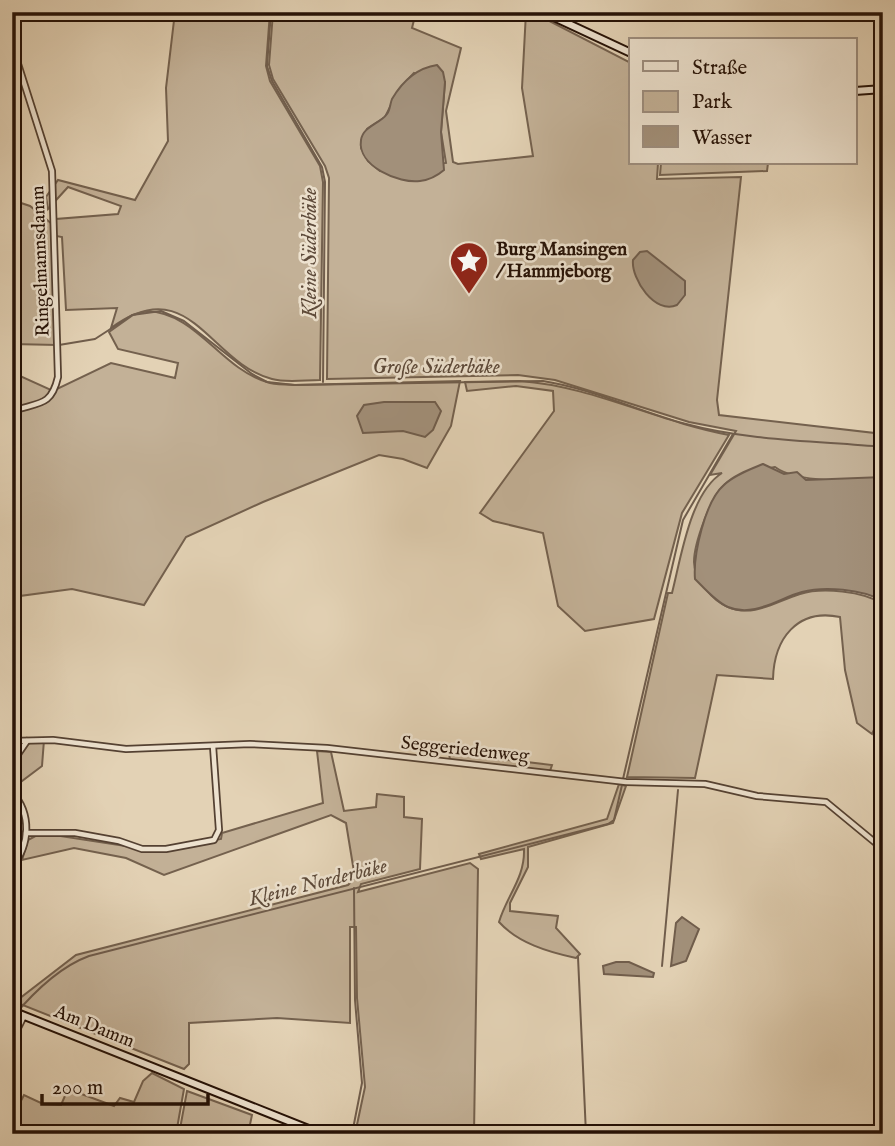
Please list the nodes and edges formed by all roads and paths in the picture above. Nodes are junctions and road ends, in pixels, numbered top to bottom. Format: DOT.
graph roads {
  1 [pos="543,12"];
  2 [pos="12,45"];
  3 [pos="629,52"];
  4 [pos="883,89"];
  5 [pos="856,91"];
  6 [pos="12,411"];
  7 [pos="12,741"];
  8 [pos="27,741"];
  9 [pos="213,746"];
  10 [pos="12,763"];
  11 [pos="12,792"];
  12 [pos="26,833"];
  13 [pos="883,849"];
  14 [pos="12,867"];
  15 [pos="12,1011"];
  16 [pos="22,1015"];
  17 [pos="12,1040"];
  18 [pos="321,1134"];
  1 -- 3 [label="main road"];
  2 -- 6 [label="street, Ringelmannsdamm"];
  4 -- 5 [label="main road"];
  7 -- 8 [label="street, Seggeriedenweg"];
  8 -- 9 [label="street, Seggeriedenweg"];
  8 -- 10 [label="street"];
  9 -- 12 [label="street"];
  9 -- 13 [label="street, Seggeriedenweg"];
  11 -- 12 [label="street"];
  12 -- 14 [label="street"];
  15 -- 16 [label="main road, Am Damm"];
  16 -- 17 [label="street"];
  16 -- 18 [label="main road, Am Damm"];
}
